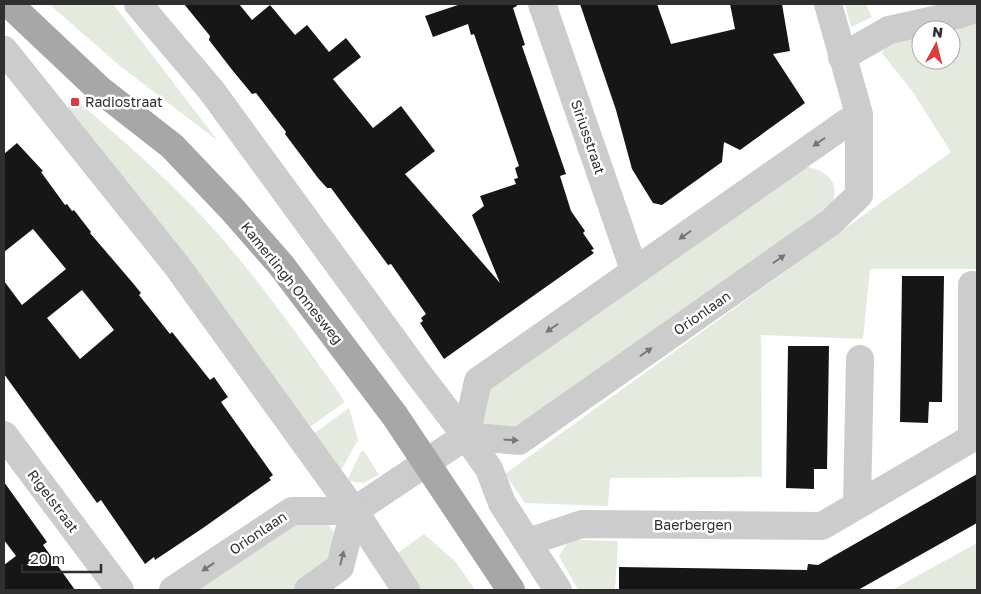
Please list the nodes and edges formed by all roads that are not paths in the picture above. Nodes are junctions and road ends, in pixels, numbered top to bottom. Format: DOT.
graph roads {
  1 [pos="138,4"];
  2 [pos="542,4"];
  3 [pos="828,4"];
  4 [pos="977,8"];
  5 [pos="17,11"];
  6 [pos="4,43"];
  7 [pos="4,50"];
  8 [pos="842,57"];
  9 [pos="859,114"];
  10 [pos="634,270"];
  11 [pos="972,284"];
  12 [pos="860,359"];
  13 [pos="4,435"];
  14 [pos="466,436"];
  15 [pos="975,437"];
  16 [pos="426,463"];
  17 [pos="857,505"];
  18 [pos="354,511"];
  19 [pos="528,542"];
  20 [pos="120,590"];
  21 [pos="173,590"];
  22 [pos="308,590"];
  23 [pos="406,590"];
  24 [pos="511,590"];
  25 [pos="558,590"];
  1 -- 14 [label="street"];
  2 -- 10 [label="street, Siriusstraat"];
  3 -- 8 [label="street, Orionlaan"];
  4 -- 8 [label="street"];
  5 -- 6 [label="street, Kamerlingh Onnesweg"];
  5 -- 16 [label="main road, Kamerlingh Onnesweg"];
  7 -- 18 [label="street"];
  8 -- 9 [label="street, Orionlaan"];
  9 -- 10 [label="street, one-way"];
  14 -- 9 [label="street, Orionlaan, one-way"];
  10 -- 14 [label="street, one-way"];
  11 -- 15 [label="street, Baerbergen"];
  12 -- 17 [label="street"];
  13 -- 20 [label="street, Rigelstraat"];
  14 -- 16 [label="street"];
  14 -- 19 [label="street"];
  15 -- 17 [label="street, Baerbergen"];
  16 -- 18 [label="street"];
  16 -- 24 [label="main road, Kamerlingh Onnesweg"];
  17 -- 19 [label="street, Baerbergen"];
  18 -- 21 [label="street, Orionlaan, one-way"];
  22 -- 18 [label="street, one-way"];
  18 -- 23 [label="street"];
  19 -- 25 [label="street"];
}
